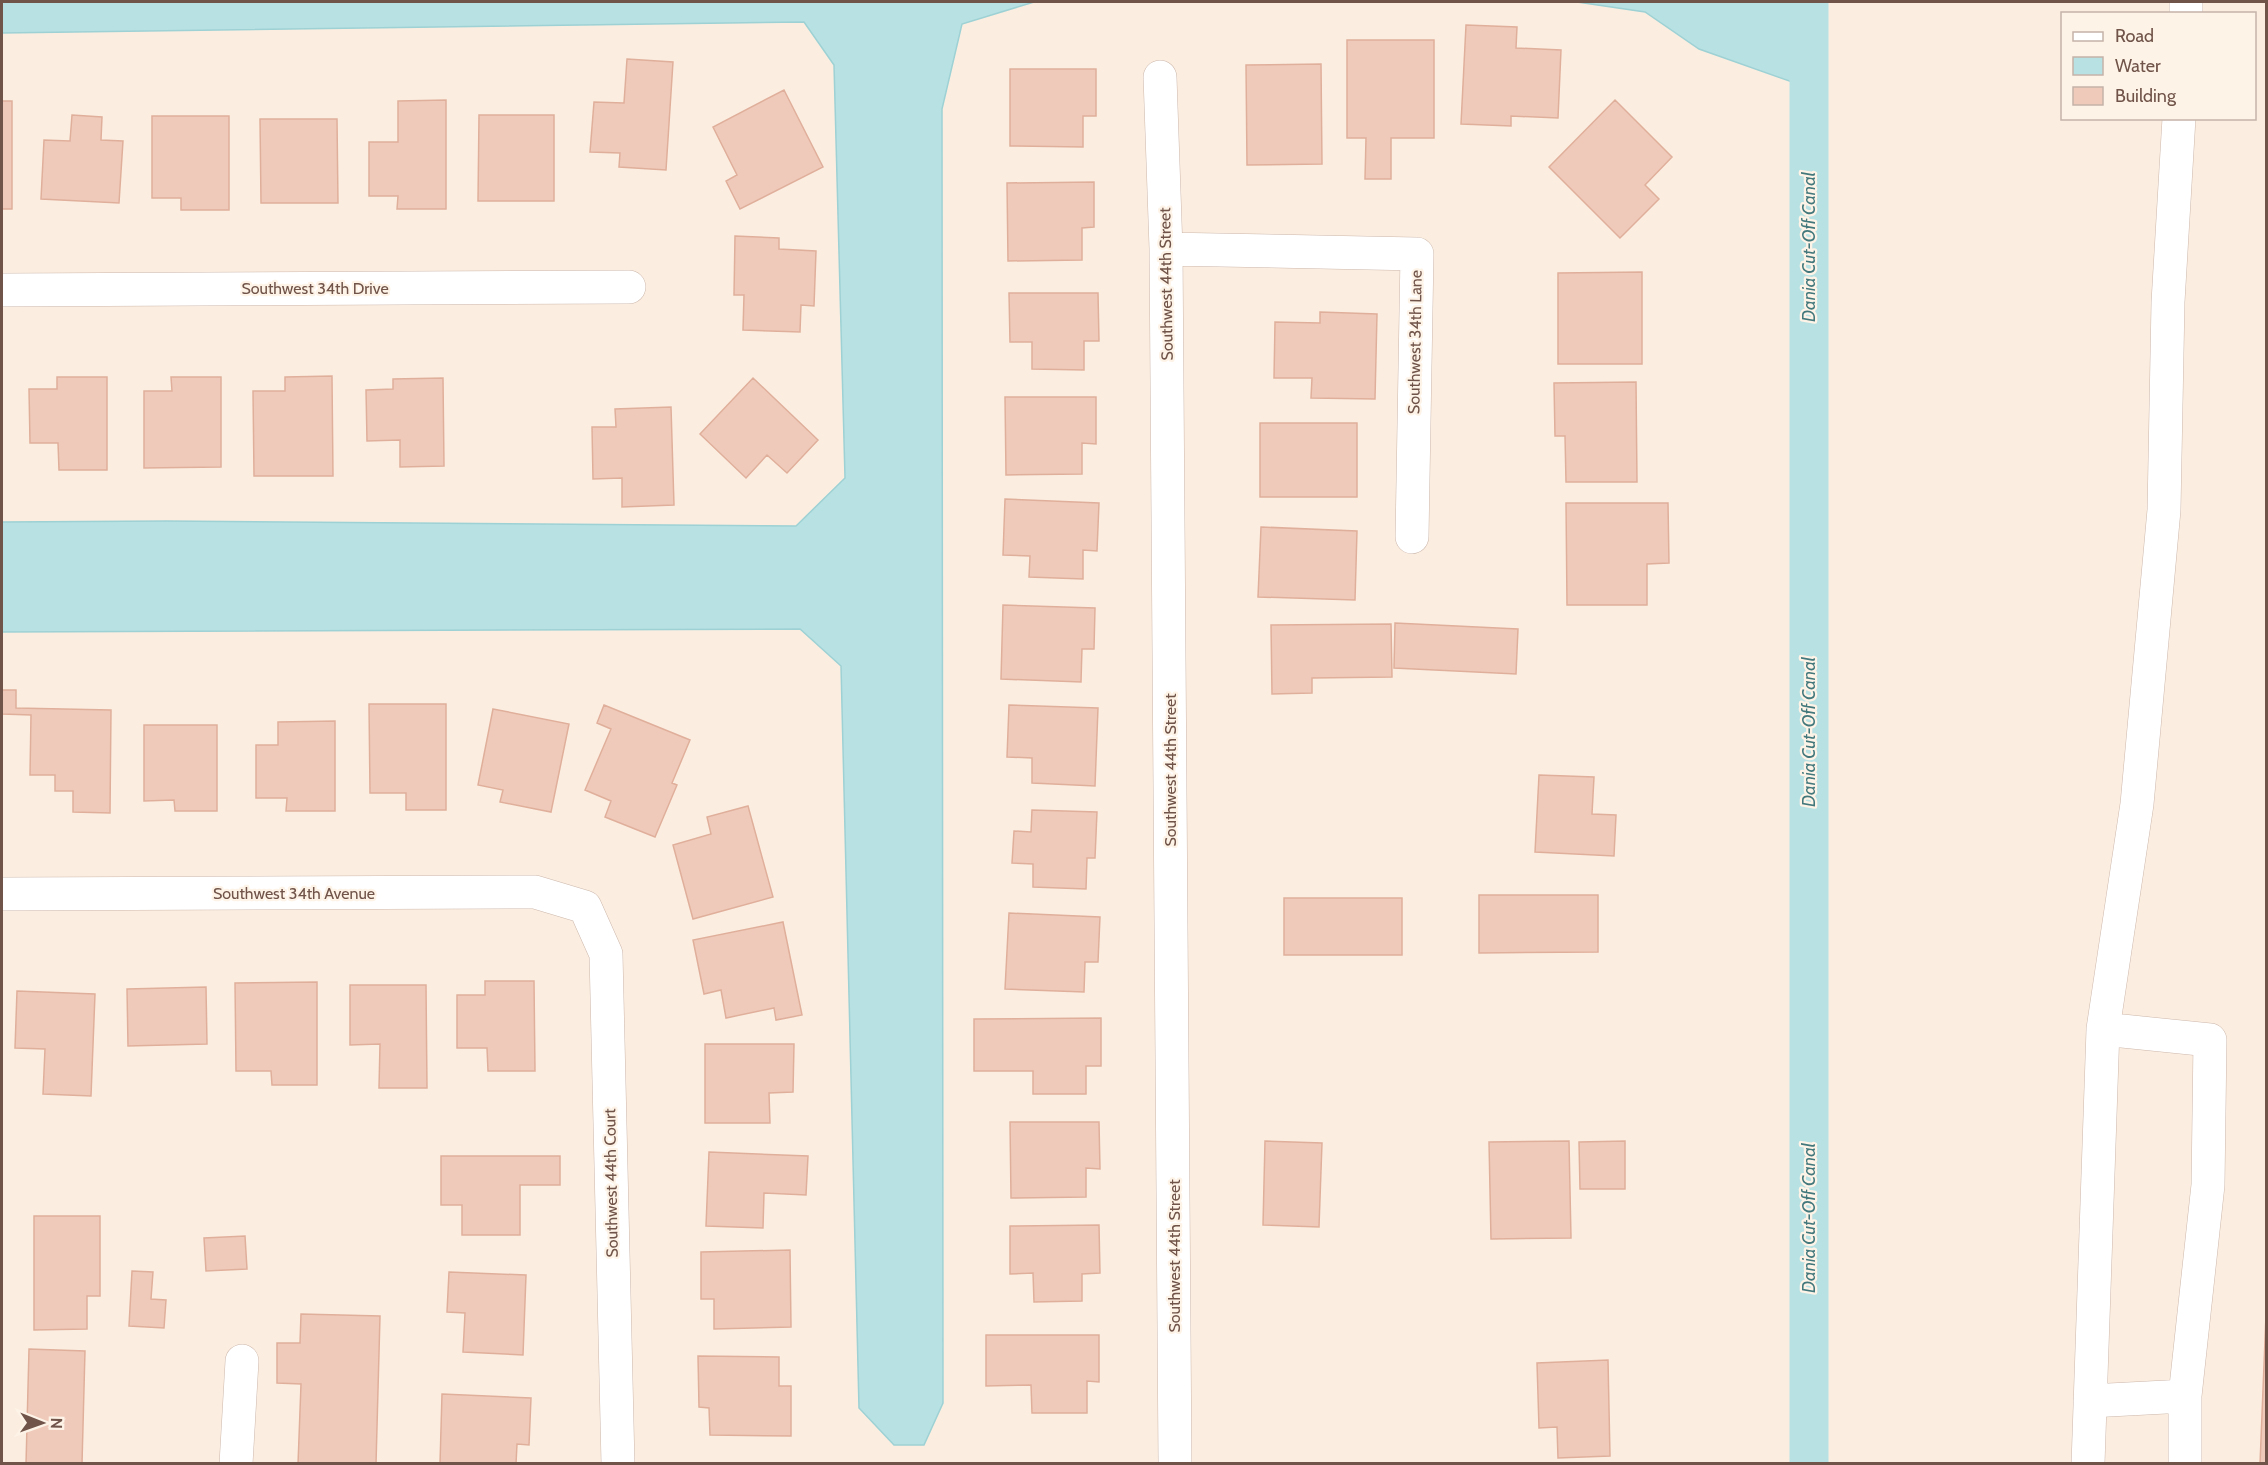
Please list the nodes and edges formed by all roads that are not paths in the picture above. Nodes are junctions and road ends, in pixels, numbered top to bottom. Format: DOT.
graph roads {
  1 [pos="1160,77"];
  2 [pos="2179,120"];
  3 [pos="1166,249"];
  4 [pos="629,286"];
  5 [pos="2,290"];
  6 [pos="1412,537"];
  7 [pos="2,894"];
  8 [pos="585,907"];
  9 [pos="2103,1029"];
  10 [pos="242,1361"];
  11 [pos="2185,1396"];
  12 [pos="2090,1401"];
  13 [pos="236,1464"];
  14 [pos="618,1464"];
  15 [pos="1175,1464"];
  16 [pos="2088,1464"];
  17 [pos="2185,1464"];
  1 -- 3 [label="street, Southwest 44th Street"];
  2 -- 9 [label="street"];
  3 -- 6 [label="street, Southwest 34th Lane"];
  3 -- 15 [label="street, Southwest 44th Street"];
  4 -- 5 [label="street, Southwest 34th Drive"];
  7 -- 8 [label="street, Southwest 34th Avenue"];
  8 -- 14 [label="street, Southwest 44th Court"];
  9 -- 11 [label="street"];
  9 -- 12 [label="street"];
  10 -- 13 [label="street"];
  11 -- 12 [label="street"];
  11 -- 17 [label="street"];
  12 -- 16 [label="street"];
}
